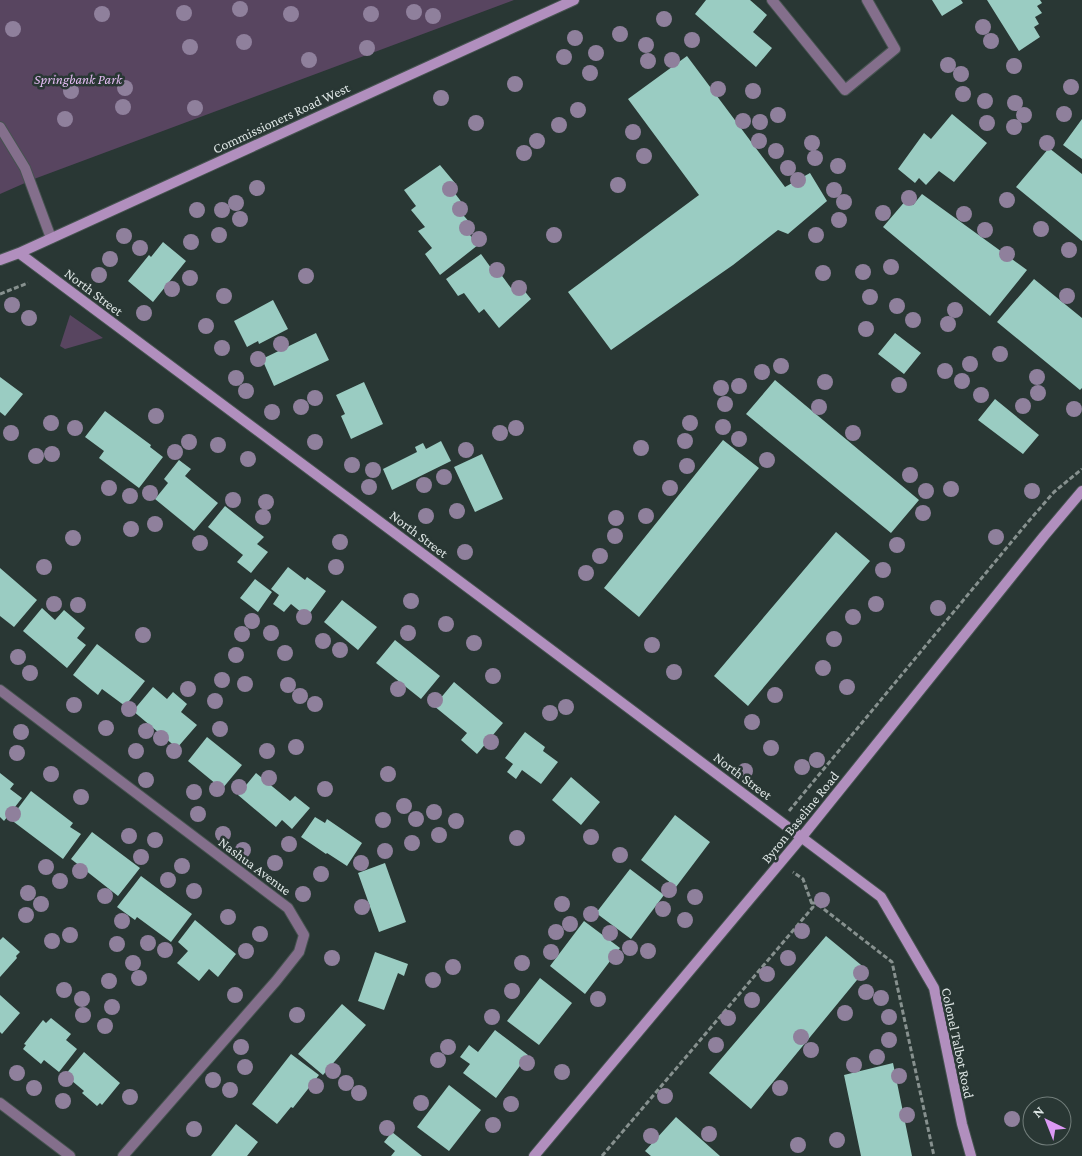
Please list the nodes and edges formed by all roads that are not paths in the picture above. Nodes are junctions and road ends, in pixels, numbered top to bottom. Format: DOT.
graph roads {
  1 [pos="574,0"];
  2 [pos="772,0"];
  3 [pos="867,0"];
  4 [pos="0,126"];
  5 [pos="51,238"];
  6 [pos="18,253"];
  7 [pos="0,260"];
  8 [pos="1082,491"];
  9 [pos="0,690"];
  10 [pos="801,838"];
  11 [pos="0,1103"];
  12 [pos="70,1156"];
  13 [pos="123,1156"];
  14 [pos="534,1156"];
  15 [pos="971,1156"];
  1 -- 5 [label="main road, Commissioners Road West"];
  2 -- 3 [label="street"];
  4 -- 5 [label="street"];
  5 -- 6 [label="main road, Commissioners Road West"];
  6 -- 7 [label="main road, Commissioners Road West"];
  6 -- 10 [label="main road, North Street"];
  8 -- 10 [label="main road, Byron Baseline Road"];
  9 -- 13 [label="street, Nashua Avenue"];
  10 -- 14 [label="main road, Byron Baseline Road"];
  10 -- 15 [label="main road, Colonel Talbot Road"];
  11 -- 12 [label="street"];
}
